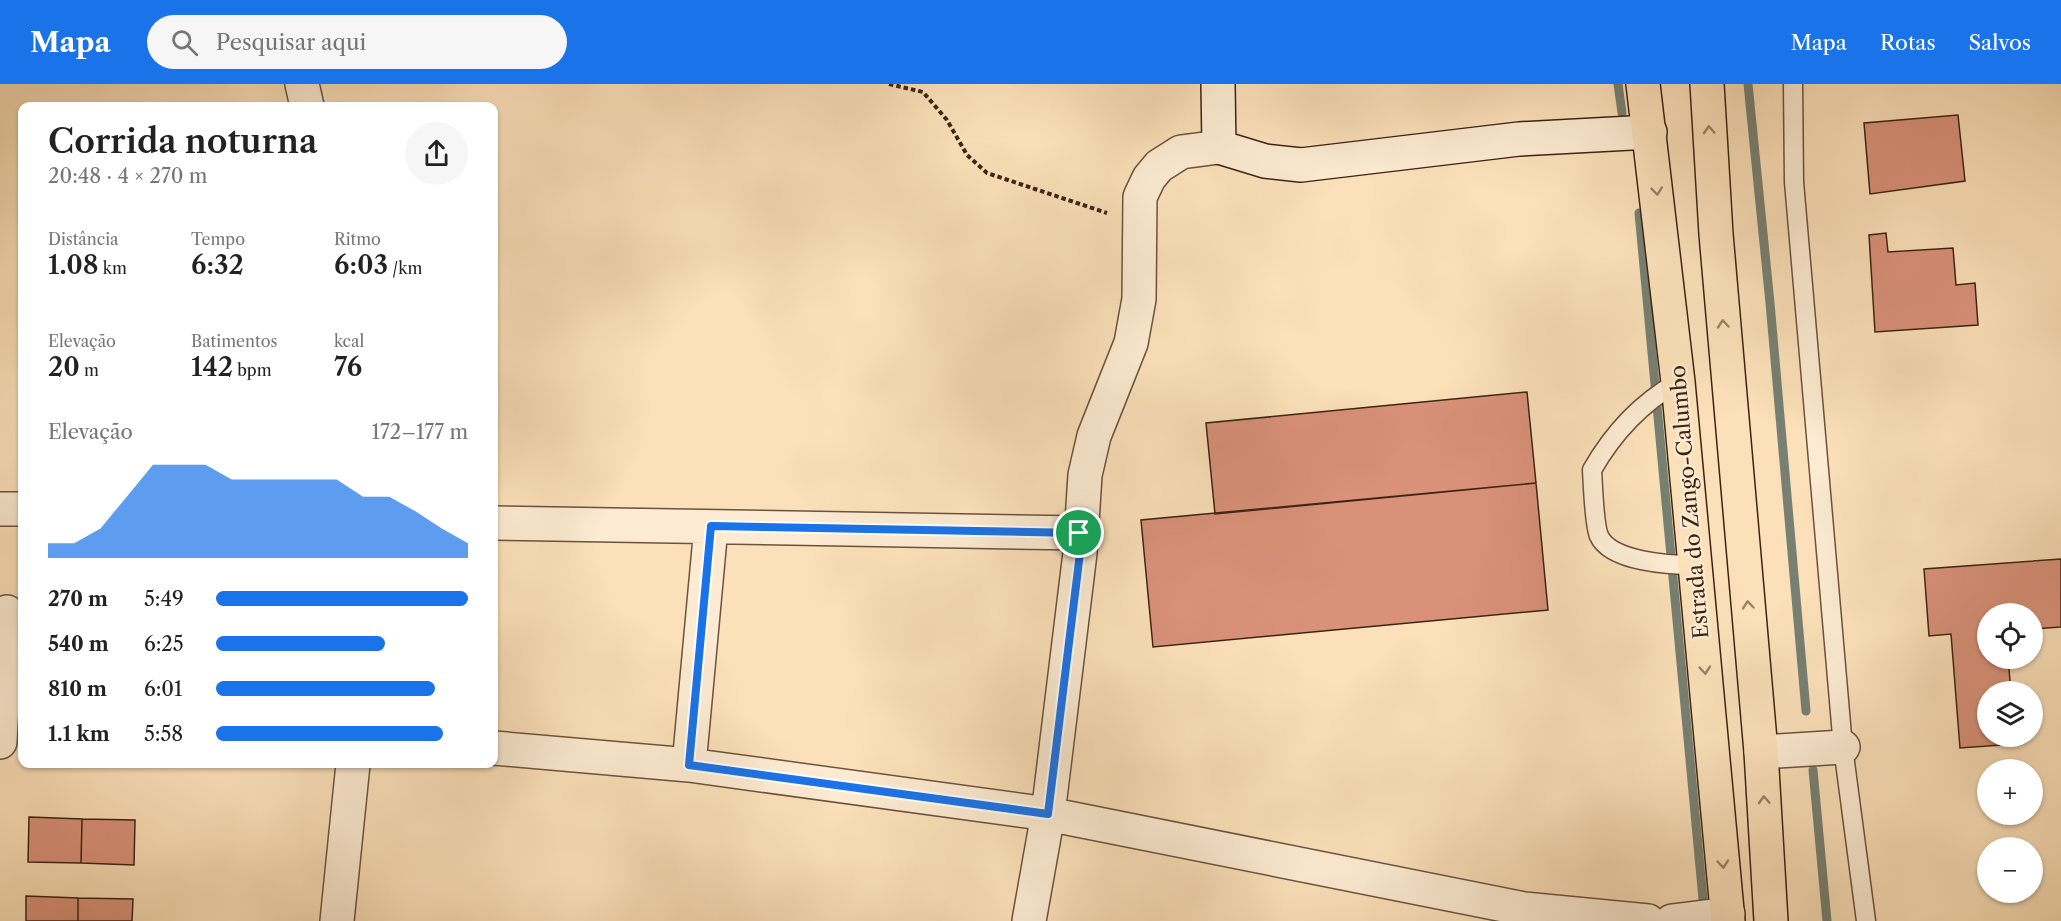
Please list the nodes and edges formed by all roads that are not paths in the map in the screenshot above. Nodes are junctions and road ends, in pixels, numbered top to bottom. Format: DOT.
graph roads {
  1 [pos="302,84"];
  2 [pos="1218,84"];
  3 [pos="1643,84"];
  4 [pos="1707,84"];
  5 [pos="1793,84"];
  6 [pos="306,102"];
  7 [pos="1650,132"];
  8 [pos="1219,147"];
  9 [pos="1678,382"];
  10 [pos="0,508"];
  11 [pos="18,509"];
  12 [pos="498,523"];
  13 [pos="711,526"];
  14 [pos="1079,533"];
  15 [pos="1695,565"];
  16 [pos="10,612"];
  17 [pos="0,742"];
  18 [pos="1843,747"];
  19 [pos="498,748"];
  20 [pos="1761,752"];
  21 [pos="689,765"];
  22 [pos="353,768"];
  23 [pos="1048,814"];
  24 [pos="1521,915"];
  25 [pos="1707,918"];
  26 [pos="337,921"];
  27 [pos="1029,921"];
  28 [pos="1648,921"];
  29 [pos="1771,921"];
  30 [pos="1866,921"];
  1 -- 6 [label="street"];
  2 -- 8 [label="street"];
  3 -- 7 [label="main road, Estrada do Zango-Calumbo"];
  20 -- 4 [label="main road, one-way"];
  5 -- 18 [label="lane"];
  7 -- 8 [label="street"];
  7 -- 9 [label="main road, Estrada do Zango-Calumbo, one-way"];
  8 -- 14 [label="street"];
  9 -- 15 [label="main road, Estrada do Zango-Calumbo"];
  9 -- 15 [label="lane"];
  10 -- 11 [label="street"];
  12 -- 13 [label="street"];
  13 -- 14 [label="street"];
  13 -- 21 [label="street"];
  14 -- 23 [label="street"];
  15 -- 25 [label="main road, Estrada do Zango-Calumbo, one-way"];
  16 -- 17 [label="street"];
  18 -- 20 [label="street"];
  18 -- 30 [label="lane"];
  19 -- 21 [label="street"];
  29 -- 20 [label="main road, one-way"];
  21 -- 23 [label="street"];
  22 -- 26 [label="street"];
  23 -- 24 [label="street"];
  23 -- 27 [label="street"];
  24 -- 28 [label="street"];
}
